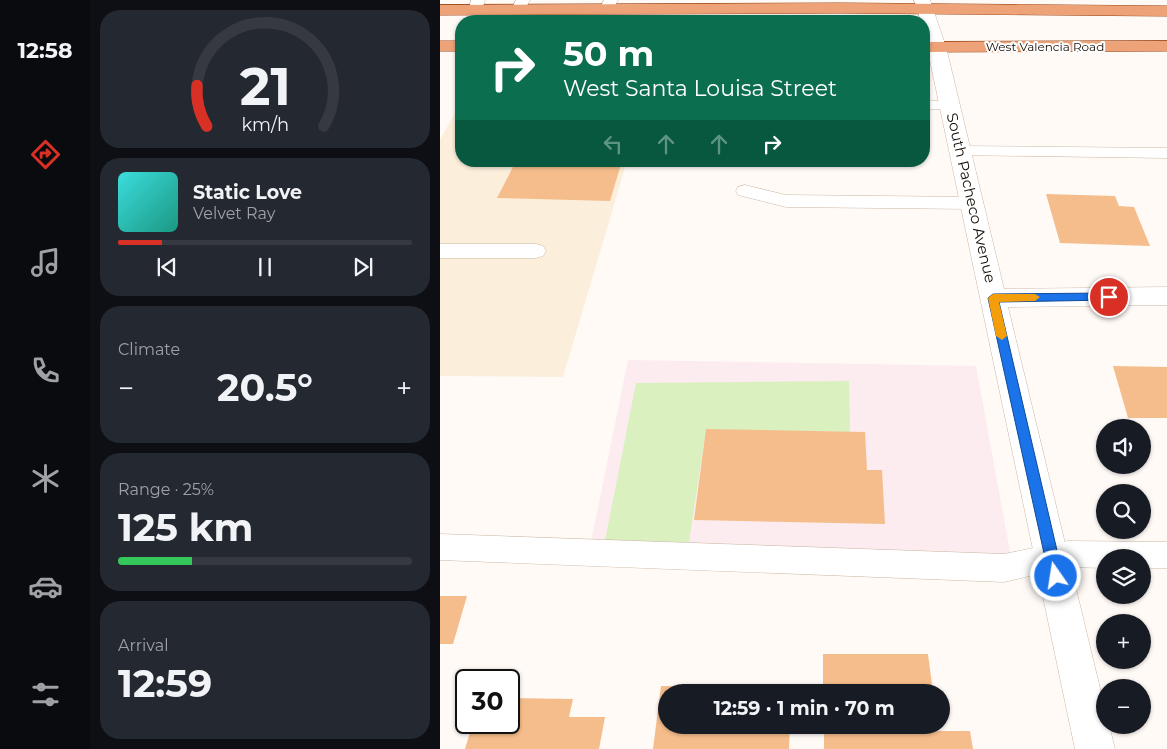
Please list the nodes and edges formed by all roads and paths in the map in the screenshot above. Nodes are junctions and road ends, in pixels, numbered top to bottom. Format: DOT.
graph roads {
  1 [pos="699,4"];
  2 [pos="785,4"];
  3 [pos="841,4"];
  4 [pos="477,5"];
  5 [pos="520,5"];
  6 [pos="608,5"];
  7 [pos="924,5"];
  8 [pos="440,10"];
  9 [pos="1167,11"];
  10 [pos="440,46"];
  11 [pos="455,46"];
  12 [pos="1167,46"];
  13 [pos="930,47"];
  14 [pos="937,105"];
  15 [pos="960,151"];
  16 [pos="1167,152"];
  17 [pos="745,191"];
  18 [pos="972,203"];
  19 [pos="440,251"];
  20 [pos="536,251"];
  21 [pos="1167,296"];
  22 [pos="993,298"];
  23 [pos="440,547"];
  24 [pos="1167,555"];
  25 [pos="1052,557"];
  26 [pos="1095,749"];
  1 -- 2 [label="main road"];
  1 -- 6 [label="main road"];
  2 -- 3 [label="main road"];
  3 -- 7 [label="main road"];
  4 -- 5 [label="main road"];
  4 -- 8 [label="main road"];
  5 -- 6 [label="main road"];
  7 -- 9 [label="main road"];
  10 -- 11 [label="main road"];
  12 -- 13 [label="main road, West Valencia Road"];
  13 -- 14 [label="street, South Pacheco Avenue"];
  14 -- 15 [label="street, South Pacheco Avenue"];
  15 -- 16 [label="lane"];
  15 -- 18 [label="street, South Pacheco Avenue"];
  17 -- 18 [label="lane"];
  18 -- 22 [label="street, South Pacheco Avenue"];
  19 -- 20 [label="lane"];
  21 -- 22 [label="street"];
  22 -- 25 [label="street, South Pacheco Avenue"];
  23 -- 25 [label="lane"];
  24 -- 25 [label="lane"];
  25 -- 26 [label="street, South Pacheco Avenue"];
}
